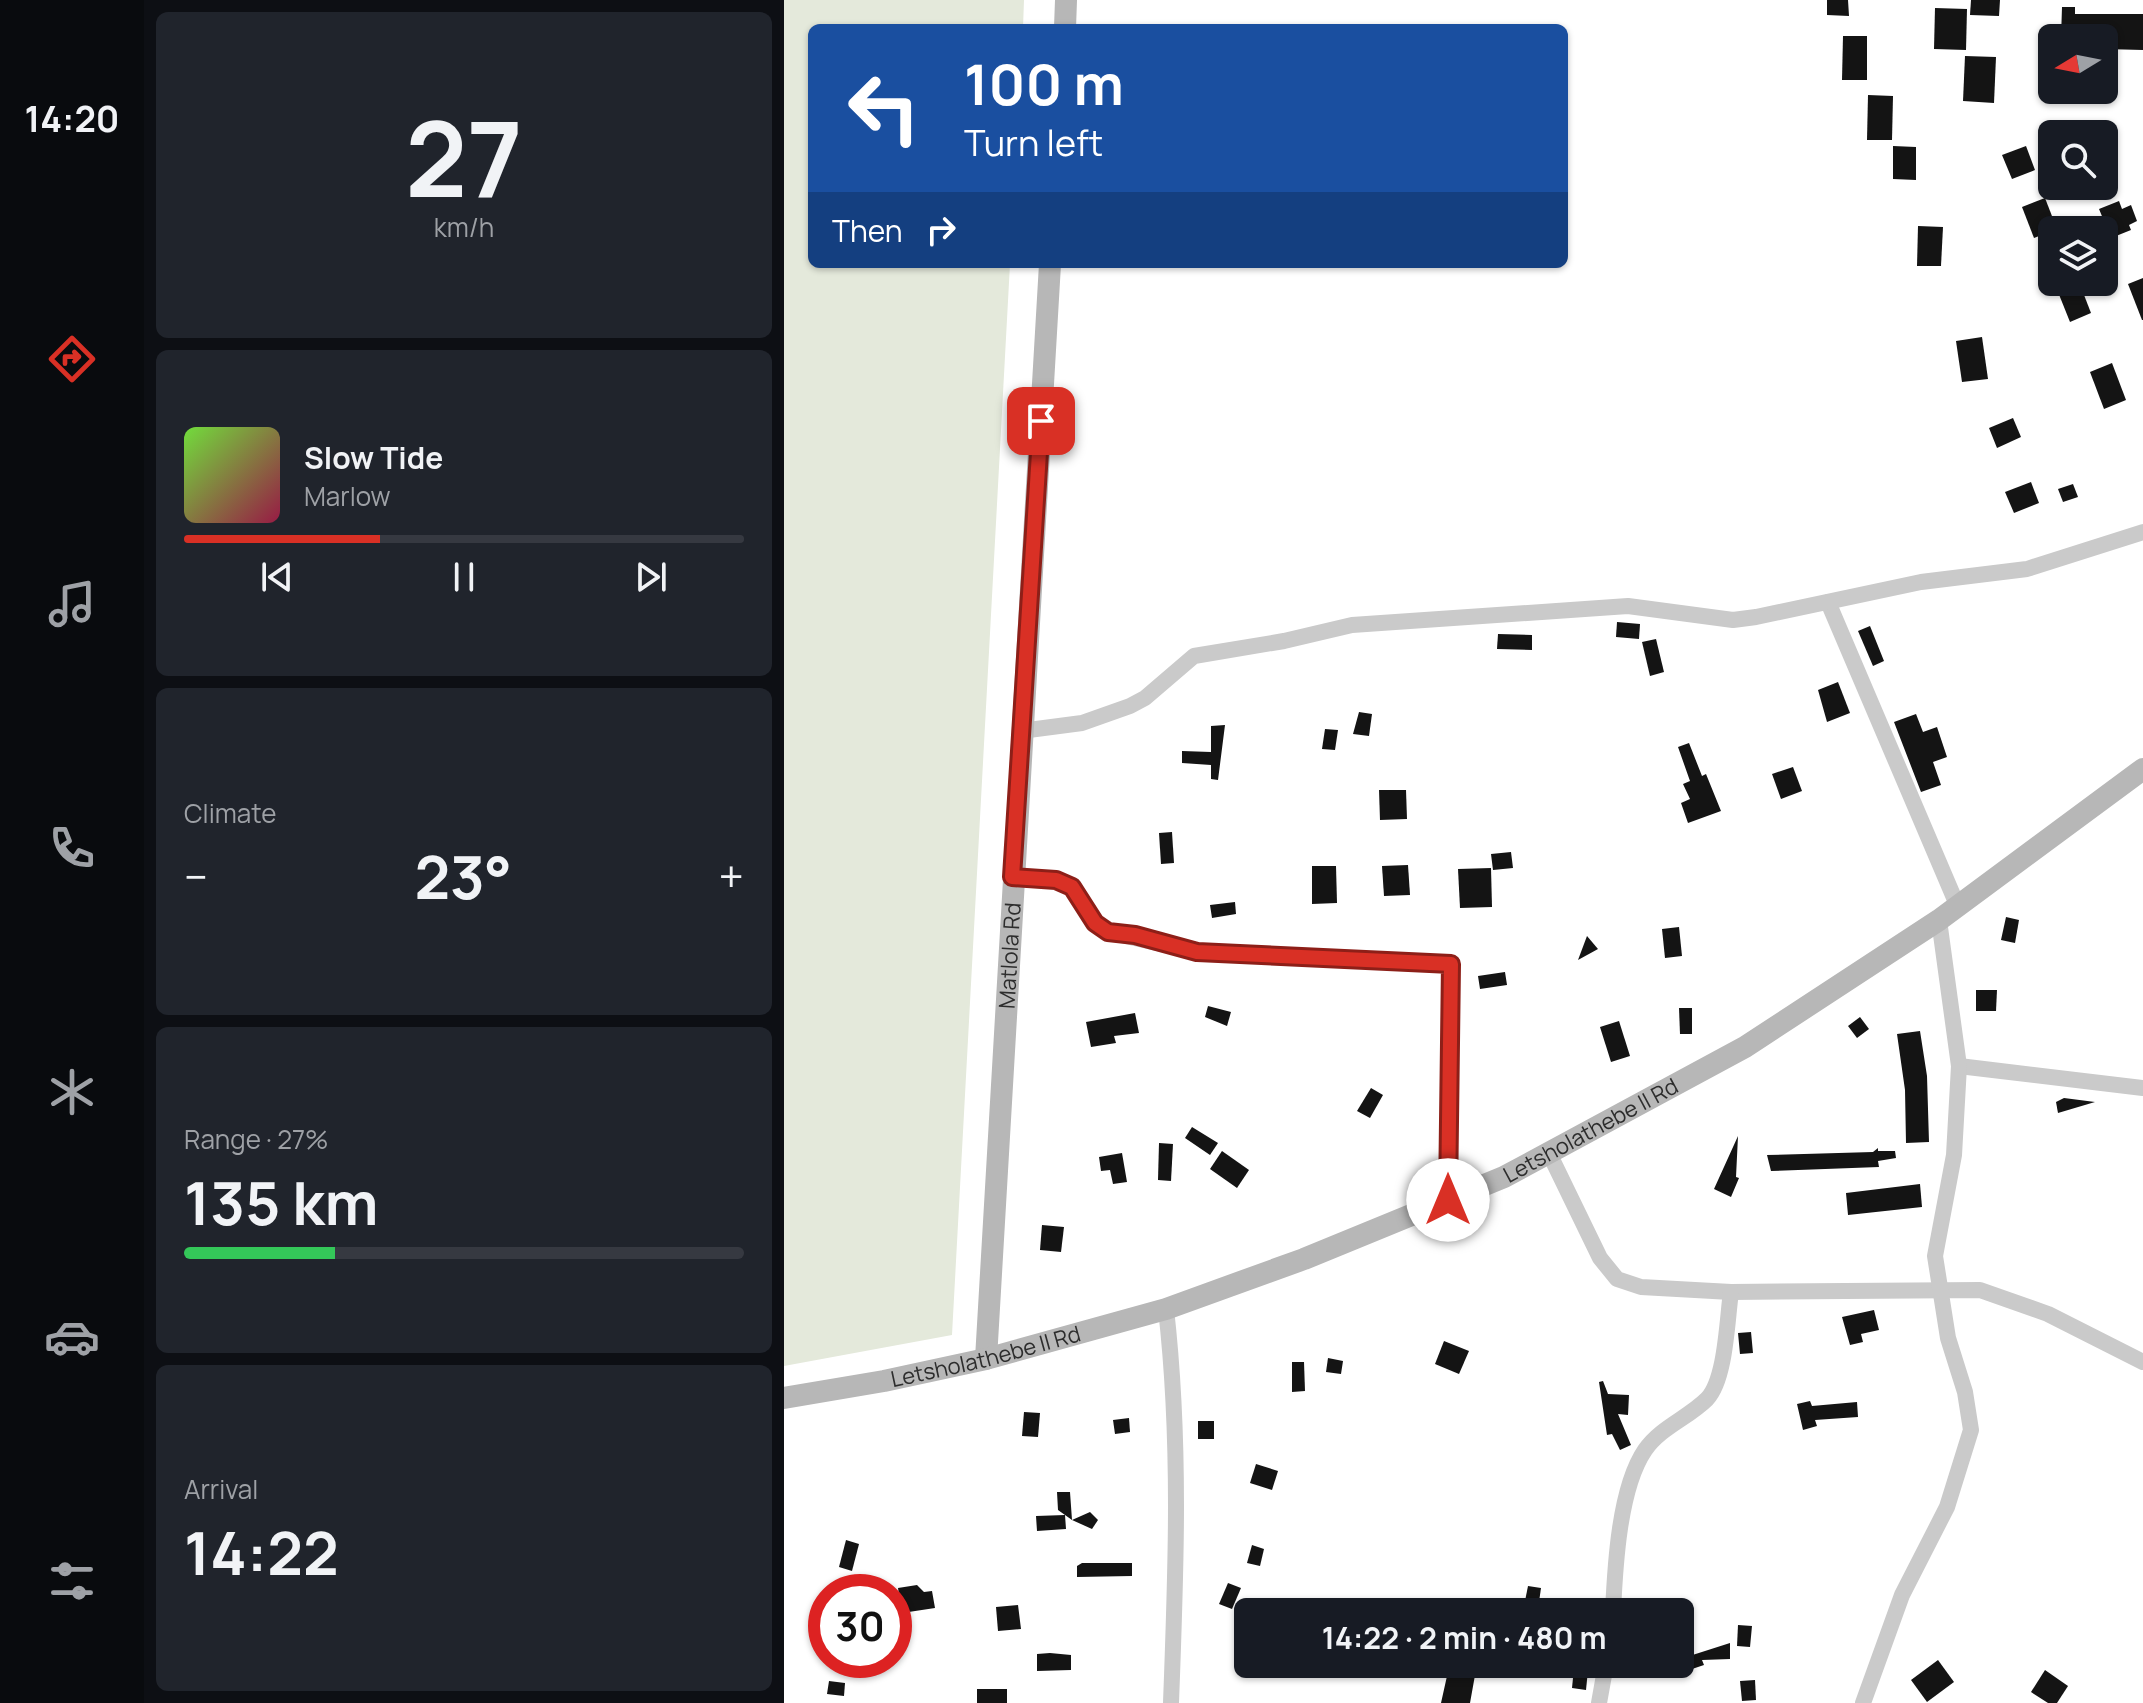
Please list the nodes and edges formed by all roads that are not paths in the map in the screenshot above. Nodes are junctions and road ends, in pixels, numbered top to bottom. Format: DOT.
graph roads {
  1 [pos="1066,0"];
  2 [pos="1065,24"];
  3 [pos="1050,268"];
  4 [pos="2143,532"];
  5 [pos="1828,602"];
  6 [pos="1021,731"];
  7 [pos="2143,769"];
  8 [pos="1012,877"];
  9 [pos="1948,914"];
  10 [pos="1959,1066"];
  11 [pos="2143,1088"];
  12 [pos="1550,1155"];
  13 [pos="1448,1200"];
  14 [pos="1939,1290"];
  15 [pos="1731,1292"];
  16 [pos="1166,1309"];
  17 [pos="986,1359"];
  18 [pos="2143,1362"];
  19 [pos="784,1398"];
  20 [pos="1614,1598"];
  21 [pos="1603,1678"];
  22 [pos="1171,1703"];
  23 [pos="1599,1703"];
  24 [pos="1863,1703"];
  1 -- 2 [label="street"];
  3 -- 6 [label="street, Matlola Rd"];
  4 -- 5 [label="street"];
  5 -- 6 [label="street"];
  5 -- 9 [label="street"];
  6 -- 8 [label="street, Matlola Rd"];
  7 -- 9 [label="street, Letsholathebe II Rd"];
  8 -- 13 [label="street"];
  8 -- 17 [label="street, Matlola Rd"];
  9 -- 10 [label="street"];
  9 -- 12 [label="street, Letsholathebe II Rd"];
  10 -- 11 [label="street"];
  10 -- 14 [label="street"];
  12 -- 13 [label="street, Letsholathebe II Rd"];
  12 -- 15 [label="street"];
  13 -- 16 [label="street, Letsholathebe II Rd"];
  14 -- 15 [label="street"];
  14 -- 18 [label="street"];
  14 -- 24 [label="street"];
  15 -- 20 [label="street"];
  16 -- 17 [label="street, Letsholathebe II Rd"];
  16 -- 22 [label="street"];
  17 -- 19 [label="street, Letsholathebe II Rd"];
  21 -- 23 [label="street"];
}
